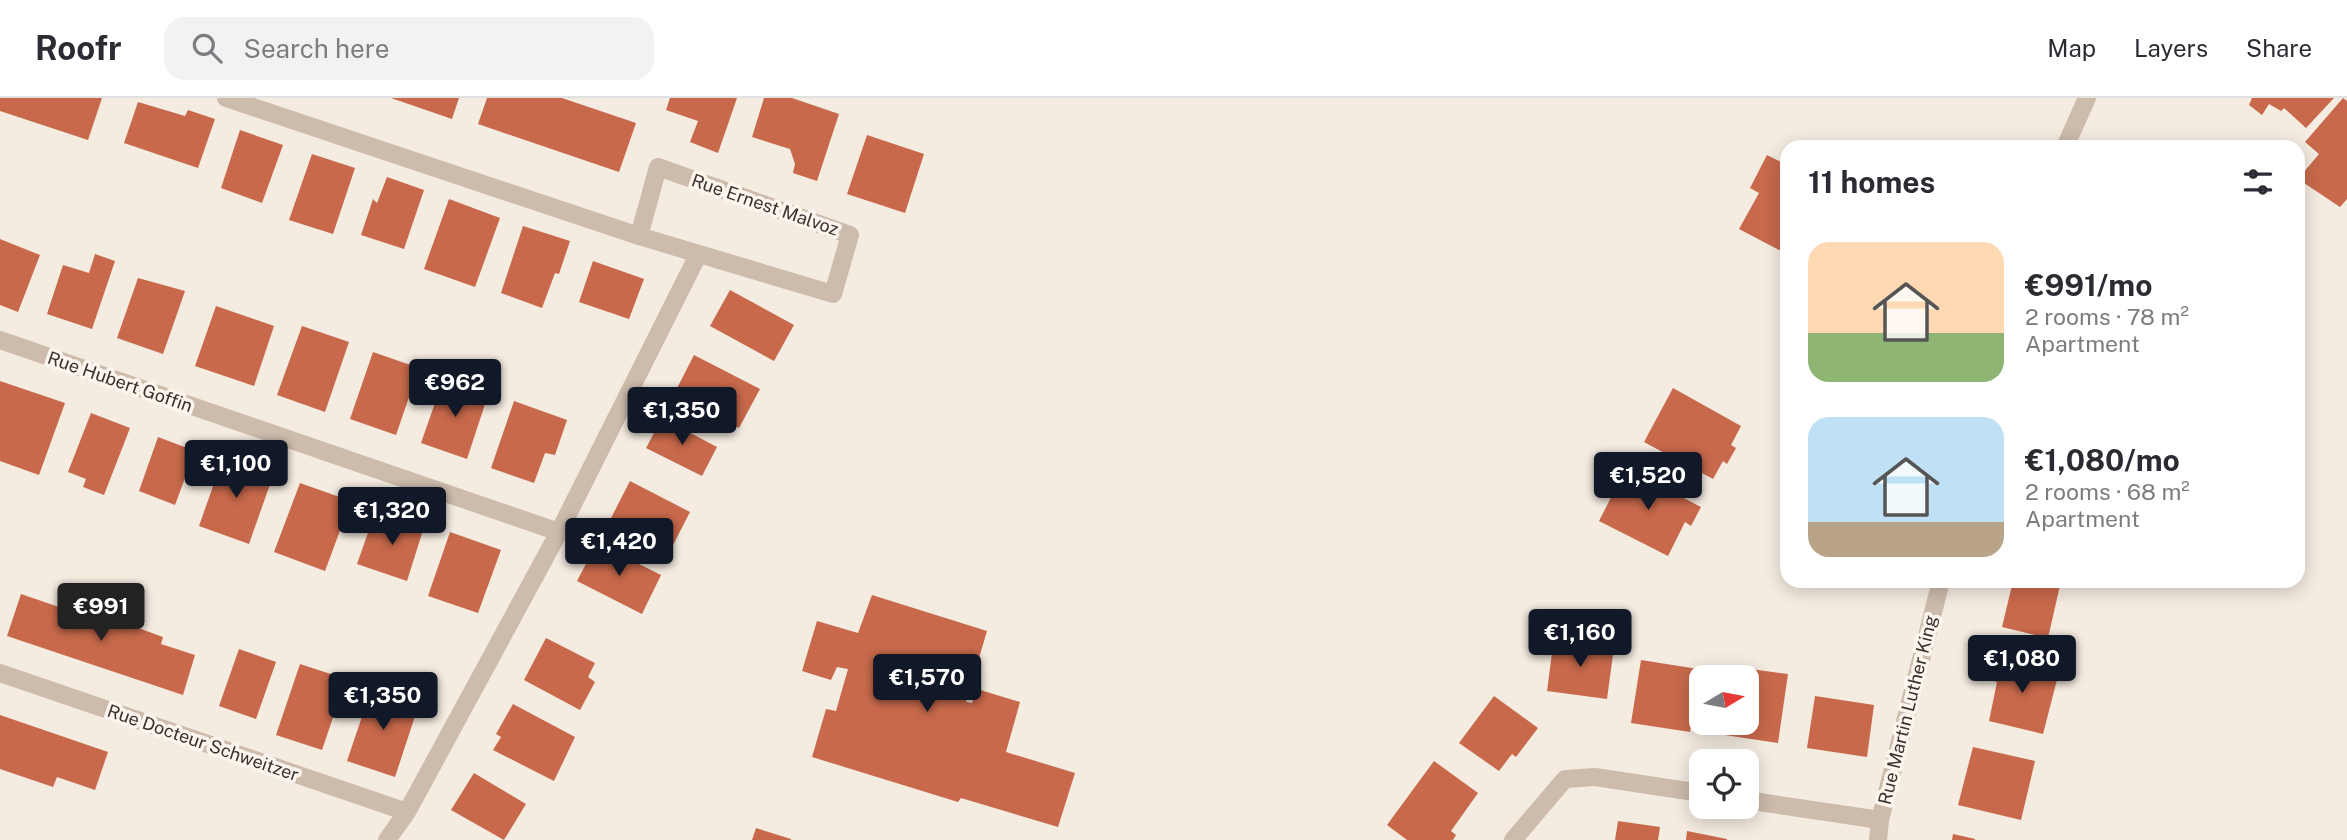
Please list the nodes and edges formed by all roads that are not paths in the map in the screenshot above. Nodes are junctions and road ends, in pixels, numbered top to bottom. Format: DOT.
graph roads {
  1 [pos="226,98"];
  2 [pos="2087,98"];
  3 [pos="2068,140"];
  4 [pos="639,236"];
  5 [pos="698,255"];
  6 [pos="0,340"];
  7 [pos="559,532"];
  8 [pos="1939,588"];
  9 [pos="0,673"];
  10 [pos="1689,791"];
  11 [pos="1759,802"];
  12 [pos="407,812"];
  13 [pos="1880,820"];
  14 [pos="387,840"];
  15 [pos="1513,840"];
  16 [pos="1878,840"];
  1 -- 4 [label="street, Rue Ernest Malvoz"];
  2 -- 3 [label="street"];
  4 -- 5 [label="street, Rue Ernest Malvoz"];
  4 -- 5 [label="street, Rue Ernest Malvoz"];
  5 -- 7 [label="street"];
  6 -- 7 [label="street, Rue Hubert Goffin"];
  7 -- 12 [label="street"];
  8 -- 13 [label="street, Rue Martin Luther King"];
  9 -- 12 [label="street, Rue Docteur Schweitzer"];
  10 -- 15 [label="street"];
  11 -- 13 [label="street"];
  12 -- 14 [label="street"];
  13 -- 16 [label="street, Rue Martin Luther King"];
}
